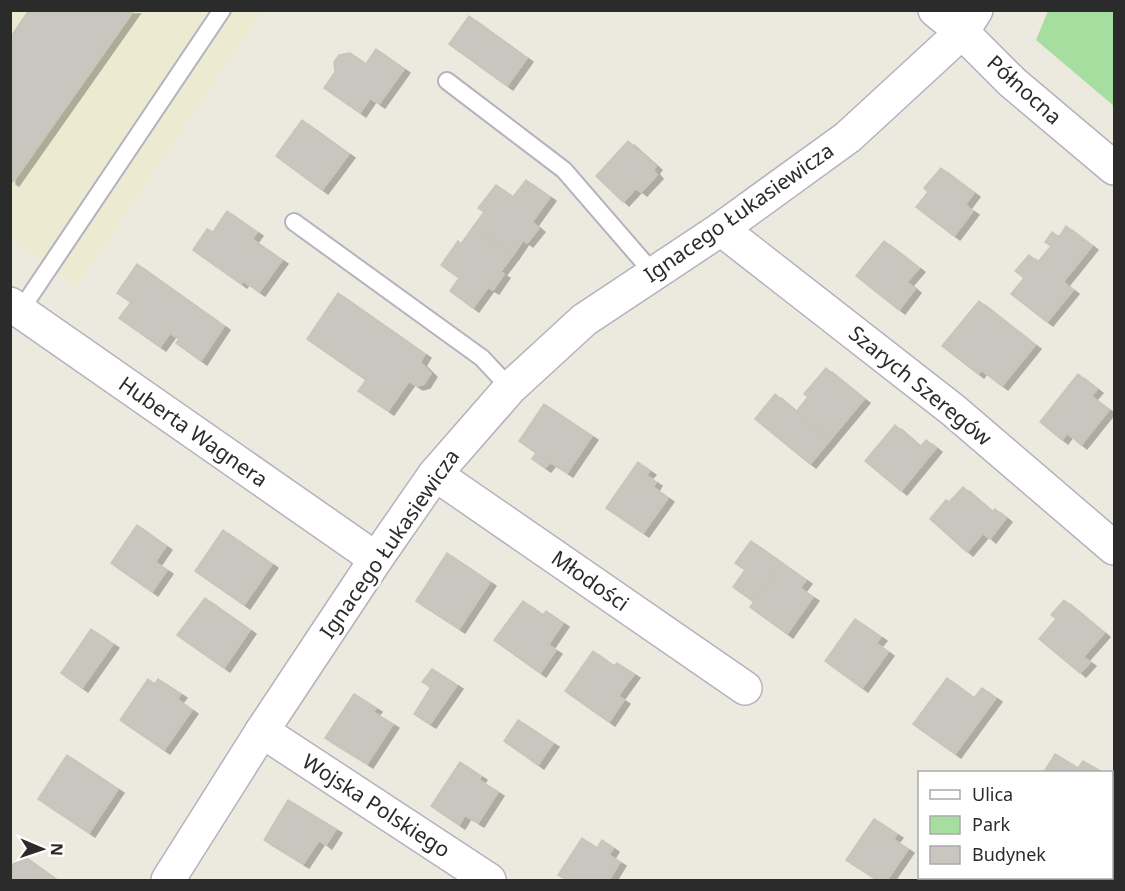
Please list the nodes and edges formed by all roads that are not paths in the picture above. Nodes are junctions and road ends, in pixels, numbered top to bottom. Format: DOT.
graph roads {
  1 [pos="222,10"];
  2 [pos="935,10"];
  3 [pos="969,21"];
  4 [pos="447,81"];
  5 [pos="1114,168"];
  6 [pos="294,222"];
  7 [pos="721,229"];
  8 [pos="654,274"];
  9 [pos="15,307"];
  10 [pos="510,388"];
  11 [pos="435,474"];
  12 [pos="1114,548"];
  13 [pos="376,559"];
  14 [pos="745,688"];
  15 [pos="262,731"];
  16 [pos="168,880"];
  17 [pos="489,880"];
  1 -- 9 [label="lane"];
  2 -- 3 [label="street, Północna"];
  3 -- 5 [label="street, Północna"];
  3 -- 7 [label="street, Ignacego Łukasiewicza"];
  4 -- 8 [label="lane"];
  6 -- 10 [label="lane"];
  7 -- 8 [label="street, Ignacego Łukasiewicza"];
  7 -- 12 [label="street, Szarych Szeregów"];
  8 -- 10 [label="street, Ignacego Łukasiewicza"];
  9 -- 13 [label="street, Huberta Wagnera"];
  10 -- 11 [label="street, Ignacego Łukasiewicza"];
  11 -- 13 [label="street, Ignacego Łukasiewicza"];
  11 -- 14 [label="street, Młodości"];
  13 -- 15 [label="street, Ignacego Łukasiewicza"];
  15 -- 16 [label="street, Ignacego Łukasiewicza"];
  15 -- 17 [label="street, Wojska Polskiego"];
}
